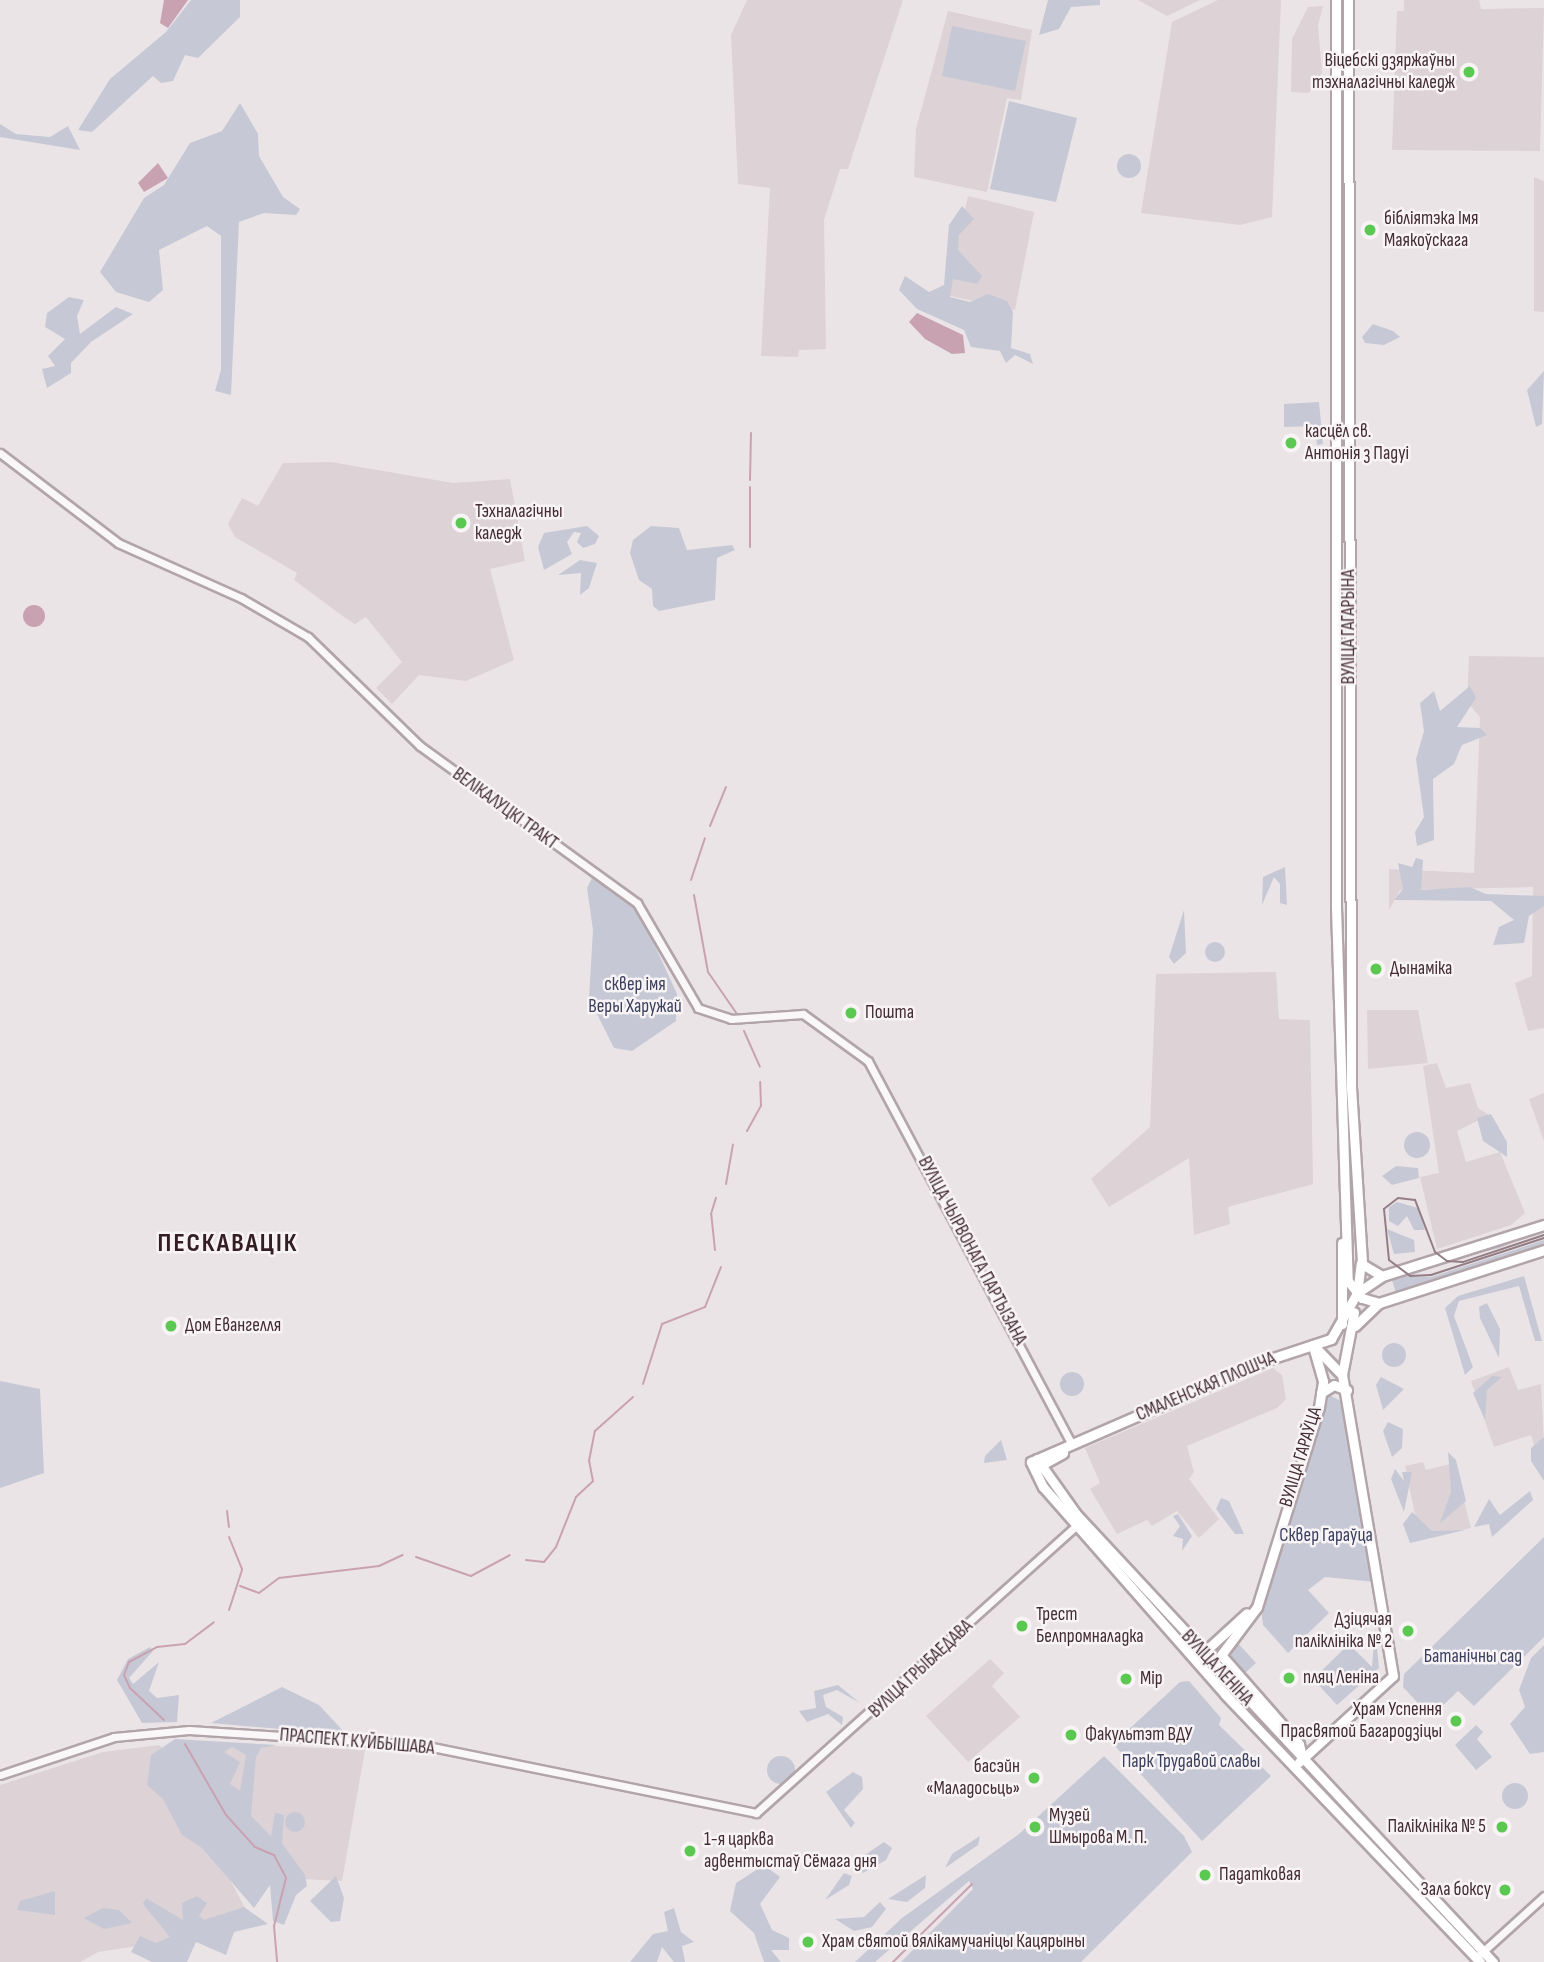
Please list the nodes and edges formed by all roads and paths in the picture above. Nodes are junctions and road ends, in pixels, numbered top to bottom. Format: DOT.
graph roads {
  1 [pos="1336,0"];
  2 [pos="1348,0"];
  3 [pos="0,453"];
  4 [pos="1335,562"];
  5 [pos="1349,562"];
  6 [pos="1336,810"];
  7 [pos="1351,810"];
  8 [pos="868,1061"];
  9 [pos="1340,1144"];
  10 [pos="1354,1145"];
  11 [pos="1344,1199"];
  12 [pos="1544,1225"];
  13 [pos="1544,1250"];
  14 [pos="1363,1254"];
  15 [pos="1381,1276"];
  16 [pos="1357,1293"];
  17 [pos="1378,1303"];
  18 [pos="1345,1333"];
  19 [pos="1313,1345"];
  20 [pos="1342,1375"];
  21 [pos="1347,1390"];
  22 [pos="1321,1393"];
  23 [pos="1072,1444"];
  24 [pos="1058,1456"];
  25 [pos="1035,1464"];
  26 [pos="1056,1492"];
  27 [pos="1079,1523"];
  28 [pos="1200,1656"];
  29 [pos="1303,1758"];
  30 [pos="1295,1765"];
  31 [pos="0,1775"];
  32 [pos="757,1813"];
  33 [pos="1544,1896"];
  34 [pos="1480,1957"];
  35 [pos="1493,1962"];
  1 -- 4 [label="main road, ВУЛІЦА ГАГАРЫНА"];
  2 -- 5 [label="main road, ВУЛІЦА ГАГАРЫНА"];
  3 -- 8 [label="street, ВЕЛІКАЛУЦКІ ТРАКТ"];
  4 -- 5 [label="main road"];
  4 -- 6 [label="main road, ВУЛІЦА ГАГАРЫНА"];
  5 -- 7 [label="main road, ВУЛІЦА ГАГАРЫНА"];
  6 -- 7 [label="main road"];
  6 -- 9 [label="main road, ВУЛІЦА ГАГАРЫНА"];
  7 -- 10 [label="main road, ВУЛІЦА ГАГАРЫНА"];
  8 -- 23 [label="street, ВУЛІЦА ЧЫРВОНАГА ПАРТЫЗАНА"];
  9 -- 10 [label="main road"];
  9 -- 11 [label="main road, ВУЛІЦА ГАГАРЫНА"];
  10 -- 14 [label="main road, ВУЛІЦА ГАГАРЫНА"];
  11 -- 16 [label="main road, ВУЛІЦА ГАГАРЫНА"];
  11 -- 18 [label="main road, ВУЛІЦА ГАГАРЫНА"];
  12 -- 15 [label="main road"];
  13 -- 17 [label="main road"];
  14 -- 15 [label="main road"];
  14 -- 16 [label="main road, ВУЛІЦА ГАГАРЫНА"];
  15 -- 16 [label="main road"];
  16 -- 17 [label="main road"];
  16 -- 18 [label="main road, ВУЛІЦА ГАГАРЫНА"];
  17 -- 18 [label="main road"];
  18 -- 19 [label="main road, СМАЛЕНСКАЯ ПЛОШЧА"];
  18 -- 20 [label="main road"];
  19 -- 20 [label="main road"];
  19 -- 22 [label="main road, ВУЛІЦА ГАРАЎЦА"];
  19 -- 23 [label="main road, СМАЛЕНСКАЯ ПЛОШЧА"];
  20 -- 21 [label="main road"];
  21 -- 22 [label="main road"];
  21 -- 29 [label="main road"];
  22 -- 28 [label="main road, ВУЛІЦА ГАРАЎЦА"];
  22 -- 29 [label="main road, ВУЛІЦА ГАРАЎЦА"];
  23 -- 24 [label="main road"];
  23 -- 25 [label="main road, СМАЛЕНСКАЯ ПЛОШЧА"];
  24 -- 25 [label="main road"];
  24 -- 26 [label="main road"];
  25 -- 26 [label="main road, ВУЛІЦА ЛЕНІНА"];
  25 -- 27 [label="main road, ВУЛІЦА ЛЕНІНА"];
  26 -- 27 [label="main road, ВУЛІЦА ЛЕНІНА"];
  27 -- 28 [label="main road, ВУЛІЦА ЛЕНІНА"];
  27 -- 32 [label="street, ВУЛІЦА ГРЫБАЕДАВА"];
  28 -- 29 [label="main road, ВУЛІЦА ЛЕНІНА"];
  28 -- 30 [label="main road, ВУЛІЦА ЛЕНІНА"];
  29 -- 30 [label="main road"];
  29 -- 34 [label="main road, ВУЛІЦА ЛЕНІНА"];
  30 -- 34 [label="main road, ВУЛІЦА ЛЕНІНА"];
  31 -- 32 [label="street, ПРАСПЕКТ КУЙБЫШАВА"];
  33 -- 34 [label="street"];
  34 -- 35 [label="main road, ВУЛІЦА ЛЕНІНА"];
}
